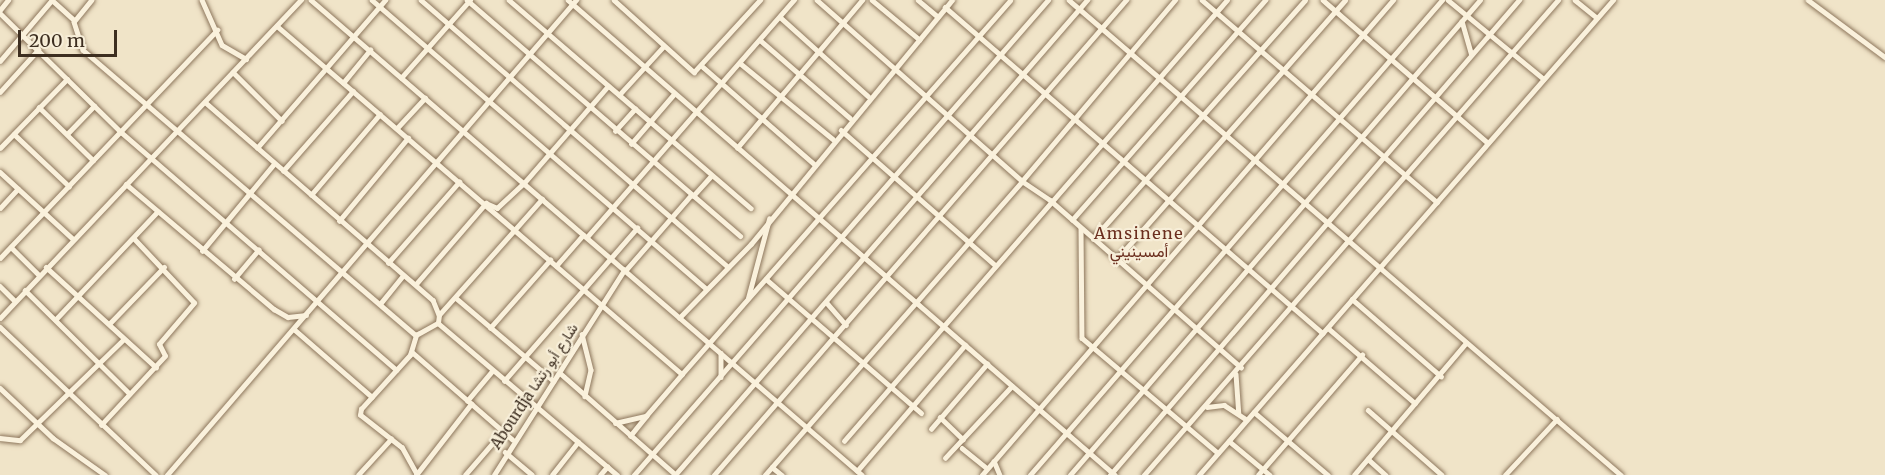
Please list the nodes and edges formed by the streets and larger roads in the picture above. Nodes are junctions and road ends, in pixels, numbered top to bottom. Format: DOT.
graph roads {
  1 [pos="52,0"];
  2 [pos="92,0"];
  3 [pos="202,0"];
  4 [pos="301,0"];
  5 [pos="311,0"];
  6 [pos="372,0"];
  7 [pos="385,0"];
  8 [pos="421,0"];
  9 [pos="510,0"];
  10 [pos="614,0"];
  11 [pos="760,0"];
  12 [pos="794,0"];
  13 [pos="817,0"];
  14 [pos="862,0"];
  15 [pos="872,0"];
  16 [pos="918,0"];
  17 [pos="952,0"];
  18 [pos="1010,0"];
  19 [pos="1048,0"];
  20 [pos="1069,0"];
  21 [pos="1086,0"];
  22 [pos="1126,0"];
  23 [pos="1175,0"];
  24 [pos="1202,0"];
  25 [pos="1227,0"];
  26 [pos="1265,0"];
  27 [pos="1305,0"];
  28 [pos="1323,0"];
  29 [pos="1345,0"];
  30 [pos="1393,0"];
  31 [pos="1442,0"];
  32 [pos="1448,0"];
  33 [pos="1480,0"];
  34 [pos="1519,0"];
  35 [pos="1558,0"];
  36 [pos="1575,0"];
  37 [pos="1613,0"];
  38 [pos="1808,0"];
  39 [pos="4,1"];
  40 [pos="468,1"];
  41 [pos="572,1"];
  42 [pos="379,6"];
  43 [pos="945,7"];
  44 [pos="1079,9"];
  45 [pos="0,11"];
  46 [pos="1335,11"];
  47 [pos="1215,13"];
  48 [pos="1467,16"];
  49 [pos="780,17"];
  50 [pos="938,17"];
  51 [pos="1597,18"];
  52 [pos="74,21"];
  53 [pos="1462,21"];
  54 [pos="843,23"];
  55 [pos="449,24"];
  56 [pos="277,26"];
  57 [pos="1101,29"];
  58 [pos="217,30"];
  59 [pos="1236,32"];
  60 [pos="548,34"];
  61 [pos="1490,34"];
  62 [pos="1363,35"];
  63 [pos="24,36"];
  64 [pos="980,36"];
  65 [pos="354,37"];
  66 [pos="760,40"];
  67 [pos="920,40"];
  68 [pos="428,46"];
  69 [pos="663,47"];
  70 [pos="38,50"];
  71 [pos="370,50"];
  72 [pos="1260,51"];
  73 [pos="819,53"];
  74 [pos="1130,53"];
  75 [pos="1512,53"];
  76 [pos="1001,55"];
  77 [pos="1472,55"];
  78 [pos="529,56"];
  79 [pos="1885,57"];
  80 [pos="246,58"];
  81 [pos="1392,59"];
  82 [pos="0,61"];
  83 [pos="740,63"];
  84 [pos="703,67"];
  85 [pos="895,67"];
  86 [pos="644,68"];
  87 [pos="327,69"];
  88 [pos="1282,71"];
  89 [pos="233,72"];
  90 [pos="1024,74"];
  91 [pos="799,75"];
  92 [pos="1159,76"];
  93 [pos="1414,76"];
  94 [pos="401,78"];
  95 [pos="67,79"];
  96 [pos="1544,79"];
  97 [pos="509,80"];
  98 [pos="343,83"];
  99 [pos="722,85"];
  100 [pos="608,86"];
  101 [pos="353,91"];
  102 [pos="0,93"];
  103 [pos="674,94"];
  104 [pos="928,94"];
  105 [pos="1047,94"];
  106 [pos="619,95"];
  107 [pos="1181,95"];
  108 [pos="868,96"];
  109 [pos="1311,96"];
  110 [pos="780,97"];
  111 [pos="1436,97"];
  112 [pos="424,98"];
  113 [pos="490,100"];
  114 [pos="205,102"];
  115 [pos="146,105"];
  116 [pos="94,106"];
  117 [pos="39,107"];
  118 [pos="590,108"];
  119 [pos="635,109"];
  120 [pos="380,114"];
  121 [pos="696,114"];
  122 [pos="1202,114"];
  123 [pos="950,115"];
  124 [pos="1458,116"];
  125 [pos="850,118"];
  126 [pos="1074,118"];
  127 [pos="1339,118"];
  128 [pos="761,119"];
  129 [pos="282,121"];
  130 [pos="650,121"];
  131 [pos="397,128"];
  132 [pos="178,130"];
  133 [pos="615,130"];
  134 [pos="841,130"];
  135 [pos="463,131"];
  136 [pos="121,132"];
  137 [pos="570,133"];
  138 [pos="14,134"];
  139 [pos="67,134"];
  140 [pos="1226,134"];
  141 [pos="972,135"];
  142 [pos="408,138"];
  143 [pos="1360,138"];
  144 [pos="833,139"];
  145 [pos="1102,141"];
  146 [pos="672,142"];
  147 [pos="1488,143"];
  148 [pos="631,144"];
  149 [pos="0,148"];
  150 [pos="257,148"];
  151 [pos="737,148"];
  152 [pos="551,153"];
  153 [pos="994,155"];
  154 [pos="1253,157"];
  155 [pos="1383,157"];
  156 [pos="872,158"];
  157 [pos="151,159"];
  158 [pos="93,160"];
  159 [pos="1124,160"];
  160 [pos="437,163"];
  161 [pos="653,163"];
  162 [pos="274,164"];
  163 [pos="814,164"];
  164 [pos="283,171"];
  165 [pos="0,172"];
  166 [pos="1406,175"];
  167 [pos="711,176"];
  168 [pos="896,179"];
  169 [pos="1146,179"];
  170 [pos="1022,181"];
  171 [pos="459,182"];
  172 [pos="1282,182"];
  173 [pos="524,183"];
  174 [pos="126,184"];
  175 [pos="69,186"];
  176 [pos="632,186"];
  177 [pos="18,189"];
  178 [pos="251,192"];
  179 [pos="789,192"];
  180 [pos="311,195"];
  181 [pos="692,196"];
  182 [pos="918,197"];
  183 [pos="542,199"];
  184 [pos="1169,199"];
  185 [pos="1050,200"];
  186 [pos="1305,202"];
  187 [pos="1437,202"];
  188 [pos="486,203"];
  189 [pos="0,208"];
  190 [pos="613,208"];
  191 [pos="751,208"];
  192 [pos="158,212"];
  193 [pos="44,213"];
  194 [pos="770,216"];
  195 [pos="940,217"];
  196 [pos="672,219"];
  197 [pos="819,219"];
  198 [pos="1072,220"];
  199 [pos="339,221"];
  200 [pos="226,222"];
  201 [pos="1327,222"];
  202 [pos="1198,224"];
  203 [pos="637,228"];
  204 [pos="1081,228"];
  205 [pos="515,231"];
  206 [pos="585,236"];
  207 [pos="740,236"];
  208 [pos="134,238"];
  209 [pos="843,238"];
  210 [pos="73,239"];
  211 [pos="1093,239"];
  212 [pos="966,240"];
  213 [pos="1350,241"];
  214 [pos="652,242"];
  215 [pos="366,244"];
  216 [pos="11,247"];
  217 [pos="1225,247"];
  218 [pos="258,250"];
  219 [pos="202,251"];
  220 [pos="609,256"];
  221 [pos="0,258"];
  222 [pos="865,258"];
  223 [pos="550,260"];
  224 [pos="1116,260"];
  225 [pos="388,263"];
  226 [pos="995,265"];
  227 [pos="556,266"];
  228 [pos="46,267"];
  229 [pos="164,267"];
  230 [pos="726,267"];
  231 [pos="1248,267"];
  232 [pos="1380,267"];
  233 [pos="624,270"];
  234 [pos="342,272"];
  235 [pos="39,275"];
  236 [pos="403,276"];
  237 [pos="887,276"];
  238 [pos="234,279"];
  239 [pos="766,279"];
  240 [pos="416,284"];
  241 [pos="1147,284"];
  242 [pos="1269,285"];
  243 [pos="0,286"];
  244 [pos="705,287"];
  245 [pos="582,289"];
  246 [pos="26,290"];
  247 [pos="78,297"];
  248 [pos="456,298"];
  249 [pos="1352,299"];
  250 [pos="790,300"];
  251 [pos="914,300"];
  252 [pos="15,301"];
  253 [pos="318,301"];
  254 [pos="746,303"];
  255 [pos="827,303"];
  256 [pos="380,304"];
  257 [pos="600,305"];
  258 [pos="1292,306"];
  259 [pos="1173,308"];
  260 [pos="306,315"];
  261 [pos="439,315"];
  262 [pos="0,318"];
  263 [pos="680,318"];
  264 [pos="55,320"];
  265 [pos="813,320"];
  266 [pos="438,323"];
  267 [pos="109,324"];
  268 [pos="944,324"];
  269 [pos="846,325"];
  270 [pos="0,327"];
  271 [pos="490,328"];
  272 [pos="1195,328"];
  273 [pos="1328,328"];
  274 [pos="295,330"];
  275 [pos="1323,333"];
  276 [pos="582,334"];
  277 [pos="416,335"];
  278 [pos="835,337"];
  279 [pos="123,340"];
  280 [pos="1466,343"];
  281 [pos="711,344"];
  282 [pos="967,347"];
  283 [pos="1092,347"];
  284 [pos="1218,348"];
  285 [pos="412,352"];
  286 [pos="721,353"];
  287 [pos="1362,355"];
  288 [pos="524,357"];
  289 [pos="862,363"];
  290 [pos="100,364"];
  291 [pos="733,364"];
  292 [pos="987,364"];
  293 [pos="156,367"];
  294 [pos="1241,367"];
  295 [pos="397,370"];
  296 [pos="1120,370"];
  297 [pos="492,371"];
  298 [pos="560,373"];
  299 [pos="1236,373"];
  300 [pos="681,374"];
  301 [pos="1441,376"];
  302 [pos="721,377"];
  303 [pos="504,381"];
  304 [pos="554,381"];
  305 [pos="756,383"];
  306 [pos="891,386"];
  307 [pos="1012,386"];
  308 [pos="0,388"];
  309 [pos="1142,389"];
  310 [pos="67,392"];
  311 [pos="129,393"];
  312 [pos="585,396"];
  313 [pos="372,397"];
  314 [pos="469,403"];
  315 [pos="779,403"];
  316 [pos="1415,403"];
  317 [pos="535,406"];
  318 [pos="914,406"];
  319 [pos="1207,407"];
  320 [pos="1165,408"];
  321 [pos="1039,410"];
  322 [pos="1368,410"];
  323 [pos="1254,412"];
  324 [pos="921,413"];
  325 [pos="1239,413"];
  326 [pos="646,416"];
  327 [pos="940,417"];
  328 [pos="1557,419"];
  329 [pos="1247,420"];
  330 [pos="35,423"];
  331 [pos="615,423"];
  332 [pos="101,425"];
  333 [pos="806,426"];
  334 [pos="931,429"];
  335 [pos="1188,430"];
  336 [pos="503,431"];
  337 [pos="1392,432"];
  338 [pos="1067,433"];
  339 [pos="630,436"];
  340 [pos="0,438"];
  341 [pos="391,439"];
  342 [pos="512,439"];
  343 [pos="963,439"];
  344 [pos="844,441"];
  345 [pos="1229,441"];
  346 [pos="1287,441"];
  347 [pos="578,442"];
  348 [pos="962,448"];
  349 [pos="505,452"];
  350 [pos="1090,453"];
  351 [pos="1218,453"];
  352 [pos="653,456"];
  353 [pos="945,458"];
  354 [pos="1368,459"];
  355 [pos="994,461"];
  356 [pos="607,467"];
  357 [pos="772,467"];
  358 [pos="987,468"];
  359 [pos="1263,469"];
  360 [pos="857,471"];
  361 [pos="1113,474"];
  362 [pos="105,475"];
  363 [pos="156,475"];
  364 [pos="167,475"];
  365 [pos="358,475"];
  366 [pos="417,475"];
  367 [pos="465,475"];
  368 [pos="494,475"];
  369 [pos="532,475"];
  370 [pos="552,475"];
  371 [pos="600,475"];
  372 [pos="616,475"];
  373 [pos="634,475"];
  374 [pos="675,475"];
  375 [pos="714,475"];
  376 [pos="765,475"];
  377 [pos="782,475"];
  378 [pos="862,475"];
  379 [pos="982,475"];
  380 [pos="1000,475"];
  381 [pos="1030,475"];
  382 [pos="1070,475"];
  383 [pos="1144,475"];
  384 [pos="1199,475"];
  385 [pos="1258,475"];
  386 [pos="1270,475"];
  387 [pos="1328,475"];
  388 [pos="1354,475"];
  389 [pos="1386,475"];
  390 [pos="1442,475"];
  391 [pos="1505,475"];
  392 [pos="1621,475"];
  1 -- 52 [label="street"];
  1 -- 63 [label="street"];
  2 -- 52 [label="street"];
  3 -- 58 [label="street"];
  4 -- 56 [label="street"];
  5 -- 65 [label="street"];
  6 -- 42 [label="street"];
  7 -- 42 [label="street"];
  8 -- 55 [label="street"];
  9 -- 60 [label="street"];
  10 -- 69 [label="street"];
  11 -- 84 [label="street"];
  12 -- 49 [label="street"];
  13 -- 54 [label="street"];
  14 -- 54 [label="street"];
  15 -- 67 [label="street"];
  16 -- 50 [label="street"];
  17 -- 43 [label="street"];
  18 -- 64 [label="street"];
  19 -- 76 [label="street"];
  20 -- 44 [label="street"];
  21 -- 44 [label="street"];
  22 -- 57 [label="street"];
  23 -- 74 [label="street"];
  24 -- 47 [label="street"];
  25 -- 47 [label="street"];
  26 -- 59 [label="street"];
  27 -- 72 [label="street"];
  28 -- 46 [label="street"];
  29 -- 46 [label="street"];
  30 -- 62 [label="street"];
  31 -- 81 [label="street"];
  32 -- 48 [label="street"];
  33 -- 48 [label="street"];
  34 -- 61 [label="street"];
  35 -- 75 [label="street"];
  36 -- 51 [label="street"];
  37 -- 51 [label="street"];
  38 -- 79 [label="street"];
  39 -- 45 [label="street"];
  40 -- 55 [label="street"];
  40 -- 78 [label="street"];
  41 -- 60 [label="street"];
  41 -- 86 [label="street"];
  42 -- 65 [label="street"];
  42 -- 68 [label="street"];
  43 -- 50 [label="street"];
  43 -- 64 [label="street"];
  44 -- 57 [label="street"];
  44 -- 90 [label="street"];
  45 -- 63 [label="street"];
  46 -- 62 [label="street"];
  46 -- 88 [label="street"];
  47 -- 59 [label="street"];
  47 -- 92 [label="street"];
  48 -- 53 [label="street"];
  48 -- 61 [label="street"];
  49 -- 66 [label="street"];
  49 -- 73 [label="street"];
  50 -- 67 [label="street"];
  51 -- 96 [label="street"];
  52 -- 115 [label="street"];
  53 -- 77 [label="street"];
  53 -- 93 [label="street"];
  54 -- 73 [label="street"];
  54 -- 85 [label="street"];
  55 -- 68 [label="street"];
  55 -- 97 [label="street"];
  56 -- 80 [label="street"];
  56 -- 87 [label="street"];
  57 -- 74 [label="street"];
  57 -- 105 [label="street"];
  58 -- 80 [label="street"];
  58 -- 115 [label="street"];
  59 -- 72 [label="street"];
  59 -- 107 [label="street"];
  60 -- 78 [label="street"];
  60 -- 100 [label="street"];
  61 -- 75 [label="street"];
  61 -- 77 [label="street"];
  62 -- 81 [label="street"];
  62 -- 109 [label="street"];
  63 -- 70 [label="street"];
  63 -- 82 [label="street"];
  64 -- 76 [label="street"];
  64 -- 104 [label="street"];
  65 -- 71 [label="street"];
  65 -- 87 [label="street"];
  66 -- 83 [label="street"];
  66 -- 91 [label="street"];
  67 -- 85 [label="street"];
  68 -- 94 [label="street"];
  68 -- 113 [label="street"];
  69 -- 84 [label="street"];
  69 -- 86 [label="street"];
  70 -- 95 [label="street"];
  70 -- 102 [label="street"];
  71 -- 94 [label="street"];
  71 -- 98 [label="street"];
  72 -- 88 [label="street"];
  72 -- 122 [label="street"];
  73 -- 91 [label="street"];
  73 -- 108 [label="street"];
  74 -- 92 [label="street"];
  74 -- 126 [label="street"];
  75 -- 96 [label="street"];
  75 -- 124 [label="street"];
  76 -- 90 [label="street"];
  76 -- 123 [label="street"];
  77 -- 111 [label="street"];
  78 -- 97 [label="street"];
  78 -- 118 [label="street"];
  80 -- 89 [label="street"];
  81 -- 93 [label="street"];
  81 -- 127 [label="street"];
  83 -- 99 [label="street"];
  83 -- 110 [label="street"];
  84 -- 99 [label="street"];
  85 -- 104 [label="street"];
  85 -- 108 [label="street"];
  86 -- 103 [label="street"];
  86 -- 106 [label="street"];
  87 -- 98 [label="street"];
  87 -- 129 [label="street"];
  88 -- 109 [label="street"];
  88 -- 140 [label="street"];
  89 -- 114 [label="street"];
  89 -- 129 [label="street"];
  90 -- 105 [label="street"];
  90 -- 141 [label="street"];
  91 -- 110 [label="street"];
  91 -- 125 [label="street"];
  92 -- 107 [label="street"];
  92 -- 145 [label="street"];
  93 -- 111 [label="street"];
  93 -- 143 [label="street"];
  94 -- 112 [label="street"];
  95 -- 116 [label="street"];
  95 -- 117 [label="street"];
  96 -- 147 [label="street"];
  97 -- 113 [label="street"];
  97 -- 137 [label="street"];
  98 -- 101 [label="street"];
  99 -- 121 [label="street"];
  99 -- 128 [label="street"];
  100 -- 106 [label="street"];
  100 -- 118 [label="street"];
  101 -- 120 [label="street"];
  101 -- 164 [label="street"];
  103 -- 121 [label="street"];
  103 -- 130 [label="street"];
  104 -- 123 [label="street"];
  104 -- 156 [label="street"];
  105 -- 126 [label="street"];
  105 -- 153 [label="street"];
  106 -- 119 [label="street"];
  107 -- 122 [label="street"];
  107 -- 159 [label="street"];
  108 -- 125 [label="street"];
  109 -- 127 [label="street"];
  109 -- 154 [label="street"];
  110 -- 128 [label="street"];
  110 -- 144 [label="street"];
  111 -- 124 [label="street"];
  111 -- 155 [label="street"];
  112 -- 131 [label="street"];
  112 -- 135 [label="street"];
  113 -- 135 [label="street"];
  113 -- 152 [label="street"];
  114 -- 132 [label="street"];
  114 -- 150 [label="street"];
  115 -- 132 [label="street"];
  115 -- 136 [label="street"];
  116 -- 136 [label="street"];
  116 -- 139 [label="street"];
  117 -- 138 [label="street"];
  117 -- 139 [label="street"];
  118 -- 133 [label="street"];
  118 -- 137 [label="street"];
  119 -- 130 [label="street"];
  119 -- 133 [label="street"];
  120 -- 131 [label="street"];
  120 -- 180 [label="street"];
  121 -- 146 [label="street"];
  121 -- 151 [label="street"];
  122 -- 140 [label="street"];
  122 -- 169 [label="street"];
  123 -- 141 [label="street"];
  123 -- 168 [label="street"];
  124 -- 147 [label="street"];
  124 -- 166 [label="street"];
  125 -- 134 [label="street"];
  126 -- 145 [label="street"];
  126 -- 170 [label="street"];
  127 -- 143 [label="street"];
  127 -- 172 [label="street"];
  128 -- 151 [label="street"];
  128 -- 163 [label="street"];
  129 -- 150 [label="street"];
  130 -- 146 [label="street"];
  130 -- 148 [label="street"];
  131 -- 142 [label="street"];
  132 -- 157 [label="street"];
  132 -- 178 [label="street"];
  133 -- 148 [label="street"];
  134 -- 144 [label="street"];
  134 -- 156 [label="street"];
  135 -- 160 [label="street"];
  135 -- 173 [label="street"];
  136 -- 157 [label="street"];
  136 -- 158 [label="street"];
  137 -- 152 [label="street"];
  137 -- 176 [label="street"];
  138 -- 149 [label="street"];
  138 -- 175 [label="street"];
  139 -- 158 [label="street"];
  140 -- 154 [label="street"];
  140 -- 184 [label="street"];
  141 -- 153 [label="street"];
  141 -- 182 [label="street"];
  142 -- 160 [label="street"];
  142 -- 199 [label="street"];
  143 -- 155 [label="street"];
  143 -- 186 [label="street"];
  144 -- 163 [label="street"];
  145 -- 159 [label="street"];
  145 -- 185 [label="street"];
  146 -- 161 [label="street"];
  146 -- 167 [label="street"];
  147 -- 187 [label="street"];
  148 -- 161 [label="street"];
  150 -- 162 [label="street"];
  151 -- 179 [label="street"];
  152 -- 173 [label="street"];
  152 -- 190 [label="street"];
  153 -- 170 [label="street"];
  153 -- 195 [label="street"];
  154 -- 172 [label="street"];
  154 -- 202 [label="street"];
  155 -- 166 [label="street"];
  155 -- 201 [label="street"];
  156 -- 168 [label="street"];
  156 -- 197 [label="street"];
  157 -- 174 [label="street"];
  157 -- 200 [label="street"];
  158 -- 175 [label="street"];
  159 -- 169 [label="street"];
  159 -- 198 [label="street"];
  160 -- 171 [label="street"];
  160 -- 215 [label="street"];
  161 -- 176 [label="street"];
  161 -- 181 [label="street"];
  162 -- 164 [label="street"];
  162 -- 178 [label="street"];
  163 -- 179 [label="street"];
  164 -- 180 [label="street"];
  165 -- 177 [label="street"];
  166 -- 187 [label="street"];
  166 -- 213 [label="street"];
  167 -- 181 [label="street, Abourdja شارع أبو رتشا"];
  167 -- 191 [label="street"];
  168 -- 182 [label="street"];
  168 -- 209 [label="street"];
  169 -- 184 [label="street"];
  169 -- 211 [label="street"];
  170 -- 185 [label="street"];
  170 -- 212 [label="street"];
  171 -- 188 [label="street"];
  171 -- 225 [label="street"];
  172 -- 186 [label="street"];
  172 -- 217 [label="street"];
  173 -- 183 [label="street"];
  173 -- 188 [label="street"];
  174 -- 192 [label="street"];
  174 -- 210 [label="street"];
  175 -- 193 [label="street"];
  176 -- 190 [label="street"];
  176 -- 196 [label="street"];
  177 -- 189 [label="street"];
  177 -- 193 [label="street"];
  178 -- 200 [label="street"];
  178 -- 234 [label="street"];
  179 -- 194 [label="street"];
  179 -- 197 [label="street"];
  180 -- 199 [label="street"];
  181 -- 196 [label="street, Abourdja شارع أبو رتشا"];
  181 -- 207 [label="street"];
  182 -- 195 [label="street"];
  182 -- 222 [label="street"];
  183 -- 205 [label="street"];
  183 -- 206 [label="street"];
  184 -- 202 [label="street"];
  184 -- 224 [label="street"];
  185 -- 198 [label="street"];
  185 -- 226 [label="street"];
  186 -- 201 [label="street"];
  186 -- 231 [label="street"];
  187 -- 232 [label="street"];
  188 -- 205 [label="street"];
  188 -- 240 [label="street"];
  190 -- 203 [label="street"];
  190 -- 206 [label="street"];
  192 -- 208 [label="street"];
  192 -- 219 [label="street"];
  193 -- 210 [label="street"];
  193 -- 216 [label="street"];
  194 -- 230 [label="street"];
  194 -- 254 [label="street"];
  195 -- 212 [label="street"];
  195 -- 237 [label="street"];
  196 -- 214 [label="street, Abourdja شارع أبو رتشا"];
  196 -- 230 [label="street"];
  197 -- 209 [label="street"];
  197 -- 239 [label="street"];
  198 -- 204 [label="street"];
  199 -- 215 [label="street"];
  200 -- 218 [label="street"];
  200 -- 219 [label="street"];
  201 -- 213 [label="street"];
  201 -- 242 [label="street"];
  202 -- 217 [label="street"];
  202 -- 241 [label="street"];
  203 -- 214 [label="street"];
  203 -- 220 [label="street"];
  204 -- 211 [label="street"];
  204 -- 283 [label="street"];
  205 -- 223 [label="street"];
  205 -- 248 [label="street"];
  206 -- 220 [label="street"];
  206 -- 227 [label="street"];
  208 -- 229 [label="street"];
  208 -- 247 [label="street"];
  209 -- 222 [label="street"];
  209 -- 250 [label="street"];
  210 -- 228 [label="street"];
  211 -- 224 [label="street"];
  212 -- 226 [label="street"];
  212 -- 251 [label="street"];
  213 -- 232 [label="street"];
  213 -- 258 [label="street"];
  214 -- 233 [label="street, Abourdja شارع أبو رتشا"];
  214 -- 244 [label="street"];
  215 -- 225 [label="street"];
  215 -- 234 [label="street"];
  216 -- 221 [label="street"];
  216 -- 235 [label="street"];
  217 -- 231 [label="street"];
  217 -- 259 [label="street"];
  218 -- 238 [label="street"];
  218 -- 253 [label="street"];
  219 -- 238 [label="street"];
  220 -- 233 [label="street"];
  220 -- 245 [label="street"];
  222 -- 237 [label="street"];
  222 -- 255 [label="street"];
  223 -- 227 [label="street"];
  223 -- 271 [label="street"];
  224 -- 241 [label="street"];
  225 -- 236 [label="street"];
  226 -- 268 [label="street"];
  227 -- 245 [label="street"];
  228 -- 235 [label="street"];
  228 -- 247 [label="street"];
  229 -- 267 [label="street"];
  229 -- 293 [label="street"];
  230 -- 244 [label="street"];
  231 -- 242 [label="street"];
  231 -- 272 [label="street"];
  232 -- 249 [label="street"];
  232 -- 280 [label="street"];
  233 -- 257 [label="street, Abourdja شارع أبو رتشا"];
  233 -- 263 [label="street"];
  234 -- 253 [label="street"];
  234 -- 256 [label="street"];
  235 -- 246 [label="street"];
  236 -- 240 [label="street"];
  236 -- 256 [label="street"];
  237 -- 251 [label="street"];
  237 -- 269 [label="street"];
  238 -- 260 [label="street"];
  239 -- 250 [label="street"];
  239 -- 254 [label="street"];
  240 -- 261 [label="street"];
  241 -- 259 [label="street"];
  241 -- 283 [label="street"];
  242 -- 258 [label="street"];
  242 -- 284 [label="street"];
  243 -- 252 [label="street"];
  244 -- 263 [label="street"];
  245 -- 257 [label="street"];
  245 -- 288 [label="street"];
  246 -- 252 [label="street"];
  246 -- 264 [label="street"];
  247 -- 264 [label="street"];
  247 -- 267 [label="street"];
  248 -- 261 [label="street"];
  248 -- 271 [label="street"];
  249 -- 273 [label="street"];
  249 -- 301 [label="street"];
  250 -- 265 [label="street"];
  250 -- 291 [label="street"];
  251 -- 268 [label="street"];
  251 -- 289 [label="street"];
  252 -- 262 [label="street"];
  253 -- 260 [label="street"];
  253 -- 295 [label="street"];
  254 -- 281 [label="street"];
  255 -- 265 [label="street"];
  255 -- 269 [label="street"];
  256 -- 277 [label="street"];
  257 -- 276 [label="street, Abourdja شارع أبو رتشا"];
  257 -- 300 [label="street"];
  258 -- 275 [label="street"];
  258 -- 294 [label="street"];
  259 -- 272 [label="street"];
  259 -- 296 [label="street"];
  260 -- 274 [label="street"];
  261 -- 266 [label="street"];
  263 -- 281 [label="street"];
  264 -- 290 [label="street"];
  265 -- 278 [label="street"];
  265 -- 305 [label="street"];
  266 -- 277 [label="street"];
  266 -- 297 [label="street"];
  267 -- 279 [label="street"];
  268 -- 282 [label="street"];
  268 -- 306 [label="street"];
  269 -- 278 [label="street"];
  270 -- 310 [label="street"];
  271 -- 288 [label="street"];
  272 -- 284 [label="street"];
  272 -- 309 [label="street"];
  273 -- 275 [label="street"];
  273 -- 287 [label="street"];
  274 -- 313 [label="street"];
  274 -- 364 [label="street"];
  275 -- 323 [label="street"];
  276 -- 298 [label="street, Abourdja شارع أبو رتشا"];
  276 -- 312 [label="street"];
  277 -- 285 [label="street"];
  278 -- 289 [label="street"];
  278 -- 315 [label="street"];
  279 -- 290 [label="street"];
  279 -- 293 [label="street"];
  280 -- 301 [label="street"];
  280 -- 328 [label="street"];
  281 -- 286 [label="street"];
  281 -- 300 [label="street"];
  282 -- 292 [label="street"];
  282 -- 318 [label="street"];
  283 -- 296 [label="street"];
  283 -- 321 [label="street"];
  284 -- 294 [label="street"];
  284 -- 320 [label="street"];
  285 -- 295 [label="street"];
  285 -- 314 [label="street"];
  286 -- 291 [label="street"];
  286 -- 302 [label="street"];
  287 -- 316 [label="street"];
  287 -- 346 [label="street"];
  288 -- 303 [label="street"];
  288 -- 304 [label="street"];
  289 -- 306 [label="street"];
  289 -- 333 [label="street"];
  290 -- 310 [label="street"];
  290 -- 311 [label="street"];
  291 -- 302 [label="street"];
  291 -- 305 [label="street"];
  292 -- 307 [label="street"];
  292 -- 327 [label="street"];
  293 -- 311 [label="street"];
  294 -- 299 [label="street"];
  295 -- 313 [label="street"];
  296 -- 309 [label="street"];
  296 -- 338 [label="street"];
  297 -- 303 [label="street"];
  297 -- 314 [label="street"];
  298 -- 304 [label="street, Abourdja شارع أبو رتشا"];
  298 -- 312 [label="street"];
  299 -- 319 [label="street"];
  299 -- 325 [label="street"];
  300 -- 326 [label="street"];
  301 -- 316 [label="street"];
  302 -- 352 [label="street"];
  303 -- 317 [label="street"];
  304 -- 317 [label="street, Abourdja شارع أبو رتشا"];
  305 -- 315 [label="street"];
  305 -- 374 [label="street"];
  306 -- 318 [label="street"];
  306 -- 344 [label="street"];
  307 -- 321 [label="street"];
  307 -- 343 [label="street"];
  308 -- 330 [label="street"];
  309 -- 320 [label="street"];
  309 -- 350 [label="street"];
  310 -- 330 [label="street"];
  310 -- 332 [label="street"];
  311 -- 332 [label="street"];
  312 -- 331 [label="street"];
  313 -- 341 [label="street"];
  314 -- 336 [label="street"];
  314 -- 366 [label="street"];
  315 -- 333 [label="street"];
  315 -- 375 [label="street"];
  316 -- 337 [label="street"];
  317 -- 342 [label="street, Abourdja شارع أبو رتشا"];
  317 -- 347 [label="street"];
  318 -- 324 [label="street"];
  318 -- 360 [label="street"];
  319 -- 325 [label="street"];
  319 -- 335 [label="street"];
  320 -- 335 [label="street"];
  320 -- 361 [label="street"];
  321 -- 338 [label="street"];
  321 -- 355 [label="street"];
  322 -- 337 [label="street"];
  323 -- 329 [label="street"];
  323 -- 346 [label="street"];
  325 -- 329 [label="street"];
  326 -- 331 [label="street"];
  326 -- 339 [label="street"];
  327 -- 334 [label="street"];
  327 -- 343 [label="street"];
  328 -- 391 [label="street"];
  328 -- 392 [label="street"];
  329 -- 345 [label="street"];
  330 -- 340 [label="street"];
  330 -- 362 [label="street"];
  331 -- 339 [label="street"];
  332 -- 363 [label="street"];
  333 -- 357 [label="street"];
  333 -- 360 [label="street"];
  335 -- 351 [label="street"];
  335 -- 383 [label="street"];
  336 -- 342 [label="street"];
  336 -- 367 [label="street"];
  337 -- 354 [label="street"];
  337 -- 390 [label="street"];
  338 -- 350 [label="street"];
  338 -- 381 [label="street"];
  339 -- 352 [label="street"];
  341 -- 365 [label="street"];
  341 -- 366 [label="street"];
  342 -- 349 [label="street, Abourdja شارع أبو رتشا"];
  343 -- 353 [label="street"];
  345 -- 351 [label="street"];
  345 -- 359 [label="street"];
  346 -- 359 [label="street"];
  346 -- 387 [label="street"];
  347 -- 356 [label="street"];
  347 -- 370 [label="street"];
  348 -- 358 [label="street"];
  349 -- 368 [label="street, Abourdja شارع أبو رتشا"];
  349 -- 369 [label="street"];
  350 -- 361 [label="street"];
  350 -- 382 [label="street"];
  351 -- 384 [label="street"];
  352 -- 373 [label="street"];
  352 -- 374 [label="street"];
  354 -- 388 [label="street"];
  354 -- 389 [label="street"];
  355 -- 358 [label="street"];
  355 -- 380 [label="street"];
  356 -- 371 [label="street"];
  356 -- 372 [label="street"];
  357 -- 376 [label="street"];
  357 -- 377 [label="street"];
  358 -- 379 [label="street"];
  359 -- 385 [label="street"];
  359 -- 386 [label="street"];
  360 -- 378 [label="street"];
}
